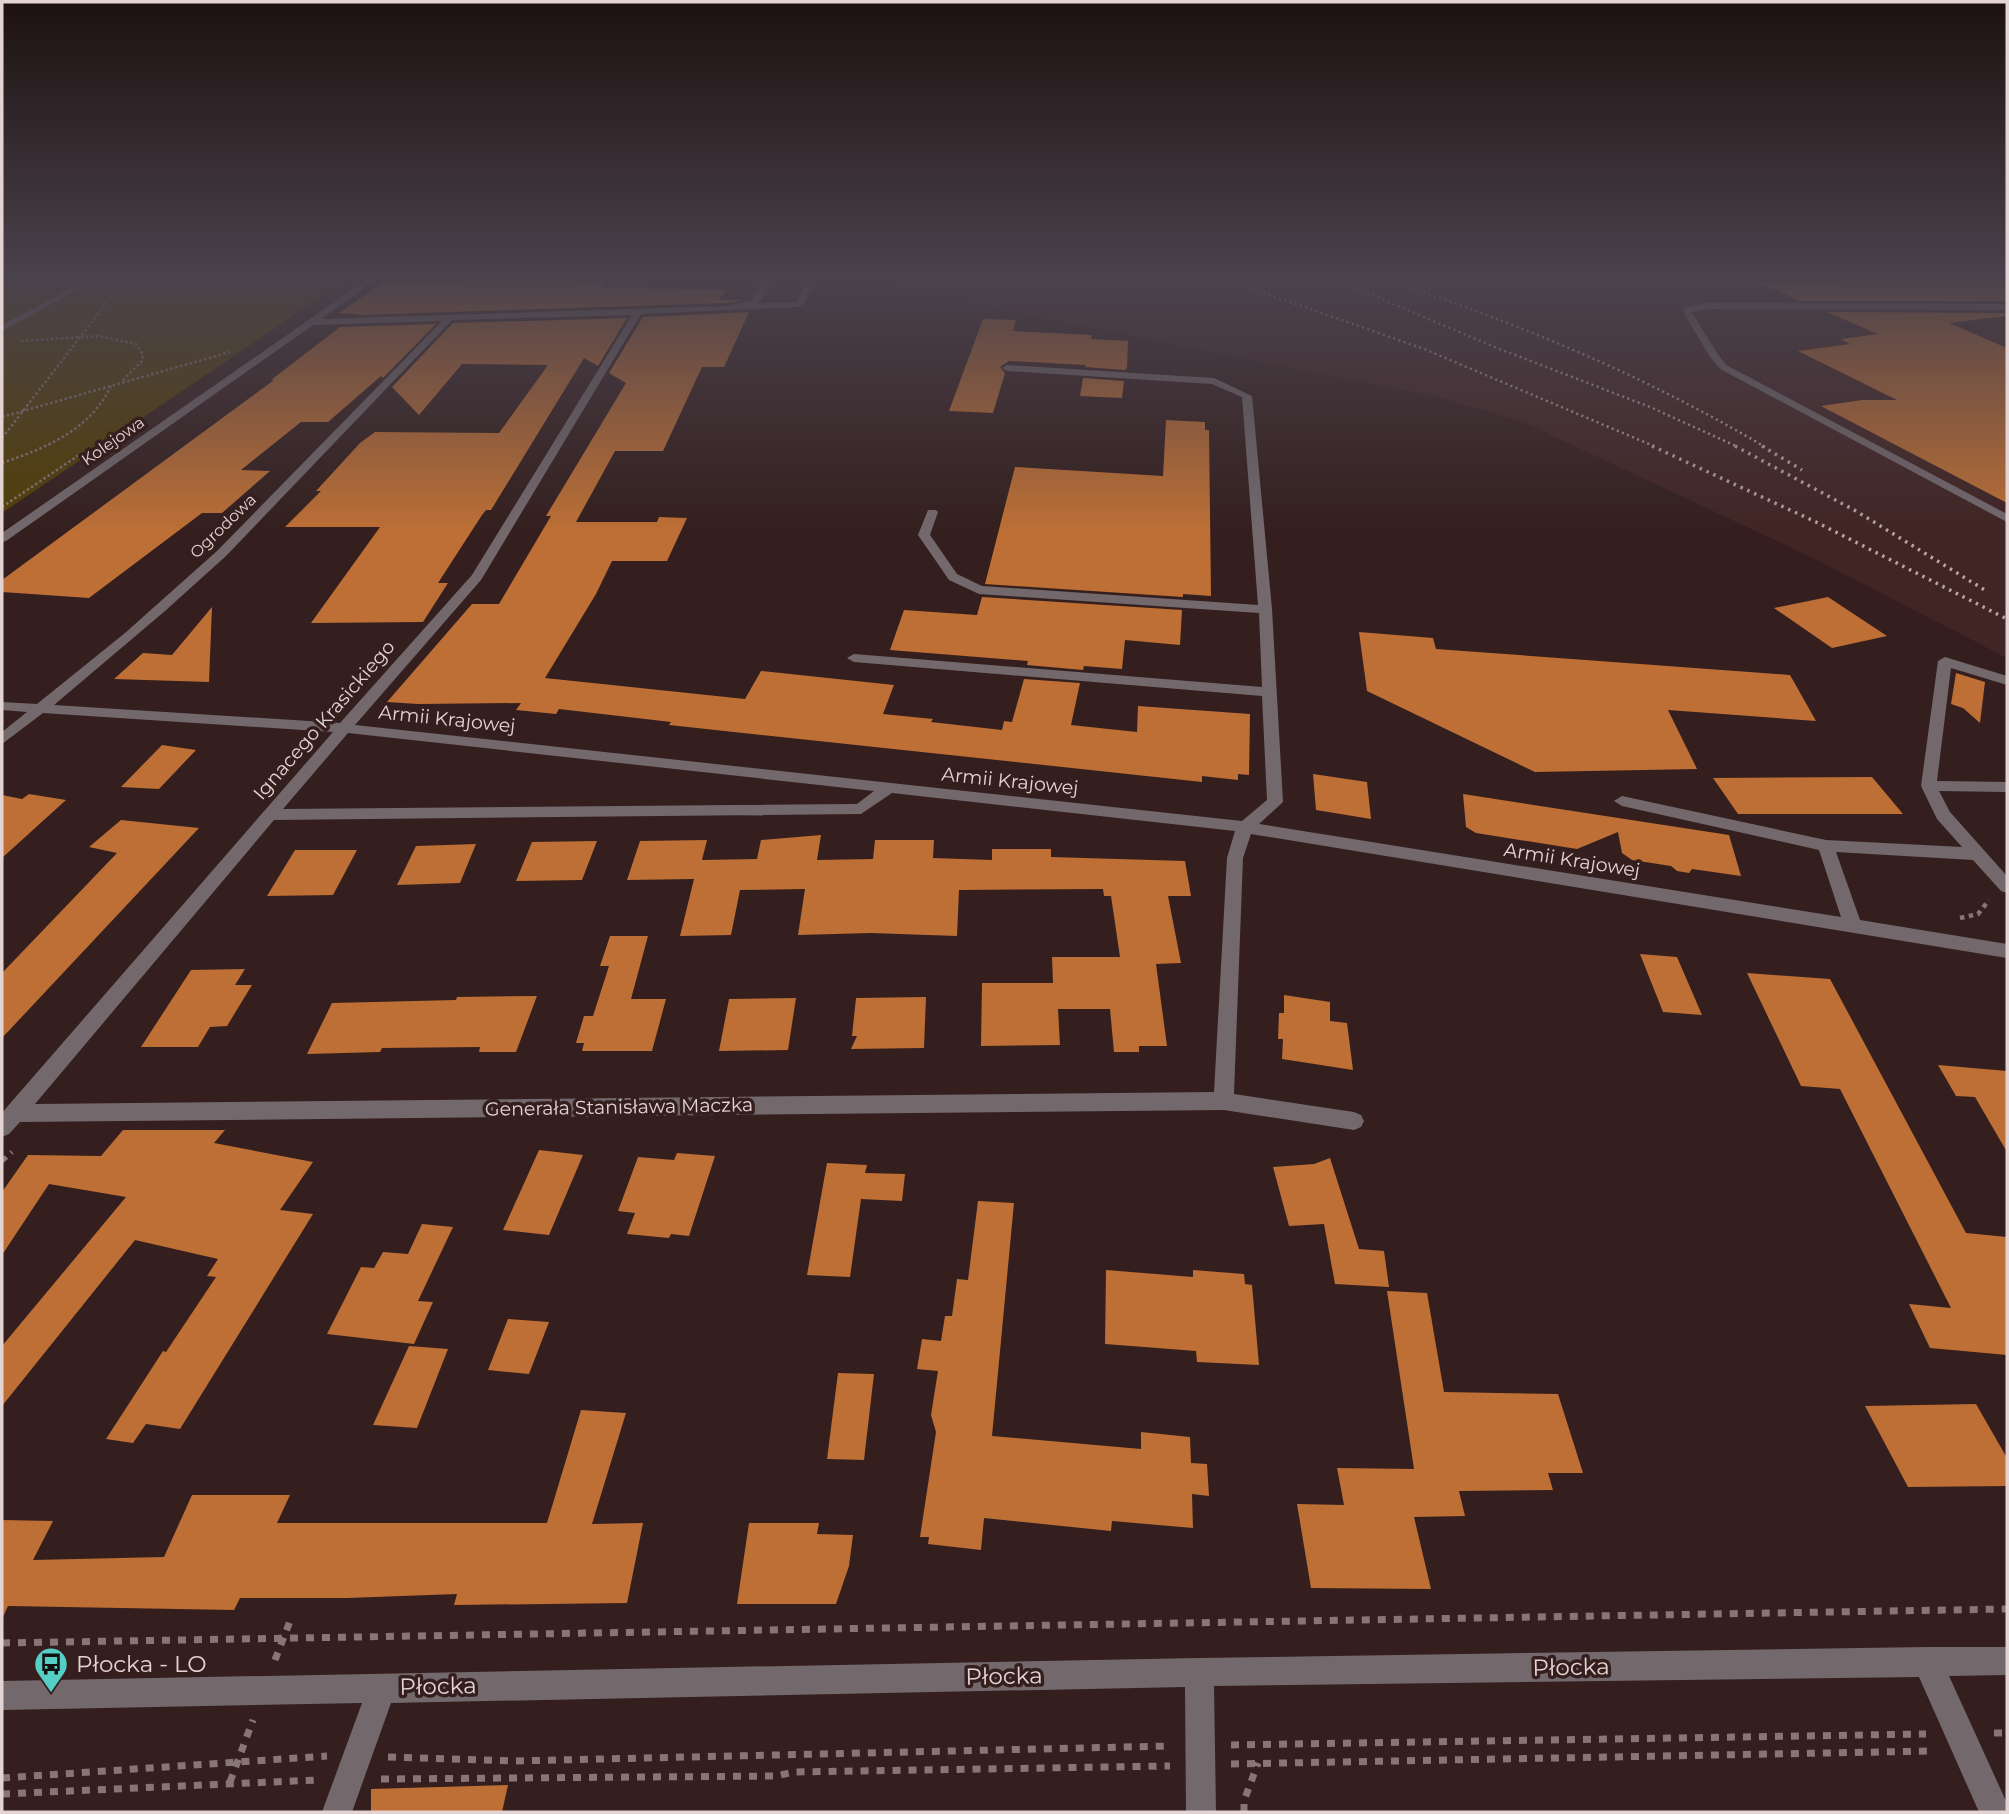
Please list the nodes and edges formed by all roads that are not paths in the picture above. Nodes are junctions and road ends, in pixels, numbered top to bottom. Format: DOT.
graph roads {
  1 [pos="253,363"];
  2 [pos="406,363"];
  3 [pos="607,363"];
  4 [pos="1718,363"];
  5 [pos="1007,368"];
  6 [pos="932,512"];
  7 [pos="2007,519"];
  8 [pos="2,538"];
  9 [pos="1265,609"];
  10 [pos="854,658"];
  11 [pos="2007,681"];
  12 [pos="1270,692"];
  13 [pos="2,706"];
  14 [pos="40,708"];
  15 [pos="344,728"];
  16 [pos="2,739"];
  17 [pos="1929,786"];
  18 [pos="2007,787"];
  19 [pos="887,789"];
  20 [pos="1622,801"];
  21 [pos="269,815"];
  22 [pos="1245,827"];
  23 [pos="1826,846"];
  24 [pos="1969,853"];
  25 [pos="2007,887"];
  26 [pos="1853,927"];
  27 [pos="2007,951"];
  28 [pos="1224,1101"];
  29 [pos="8,1121"];
  30 [pos="1354,1121"];
  31 [pos="1927,1661"];
  32 [pos="2007,1661"];
  33 [pos="1199,1672"];
  34 [pos="382,1687"];
  35 [pos="2,1696"];
  36 [pos="337,1812"];
  37 [pos="1201,1812"];
  38 [pos="1995,1812"];
  1 -- 8 [label="street, Kolejowa"];
  2 -- 14 [label="street, Ogrodowa"];
  3 -- 15 [label="street, Ignacego Krasickiego"];
  4 -- 7 [label="street"];
  5 -- 9 [label="street"];
  6 -- 9 [label="street"];
  9 -- 12 [label="street"];
  10 -- 12 [label="street"];
  11 -- 17 [label="street"];
  12 -- 22 [label="street"];
  13 -- 14 [label="street, Armii Krajowej"];
  14 -- 15 [label="street, Armii Krajowej"];
  14 -- 16 [label="street, Ogrodowa"];
  15 -- 19 [label="street, Armii Krajowej"];
  15 -- 21 [label="street, Ignacego Krasickiego"];
  17 -- 18 [label="street"];
  17 -- 24 [label="street"];
  19 -- 21 [label="street"];
  19 -- 22 [label="street, Armii Krajowej"];
  20 -- 23 [label="street"];
  21 -- 29 [label="street, Ignacego Krasickiego"];
  22 -- 26 [label="street, Armii Krajowej"];
  22 -- 28 [label="street"];
  23 -- 24 [label="street"];
  23 -- 26 [label="street"];
  24 -- 25 [label="street"];
  26 -- 27 [label="street, Armii Krajowej"];
  28 -- 29 [label="street, Generała Stanisława Maczka"];
  28 -- 30 [label="street, Generała Stanisława Maczka"];
  31 -- 32 [label="street, Płocka"];
  31 -- 33 [label="street, Płocka"];
  31 -- 38 [label="street"];
  33 -- 34 [label="street, Płocka"];
  33 -- 37 [label="street"];
  34 -- 35 [label="street, Płocka"];
  34 -- 36 [label="street"];
}
